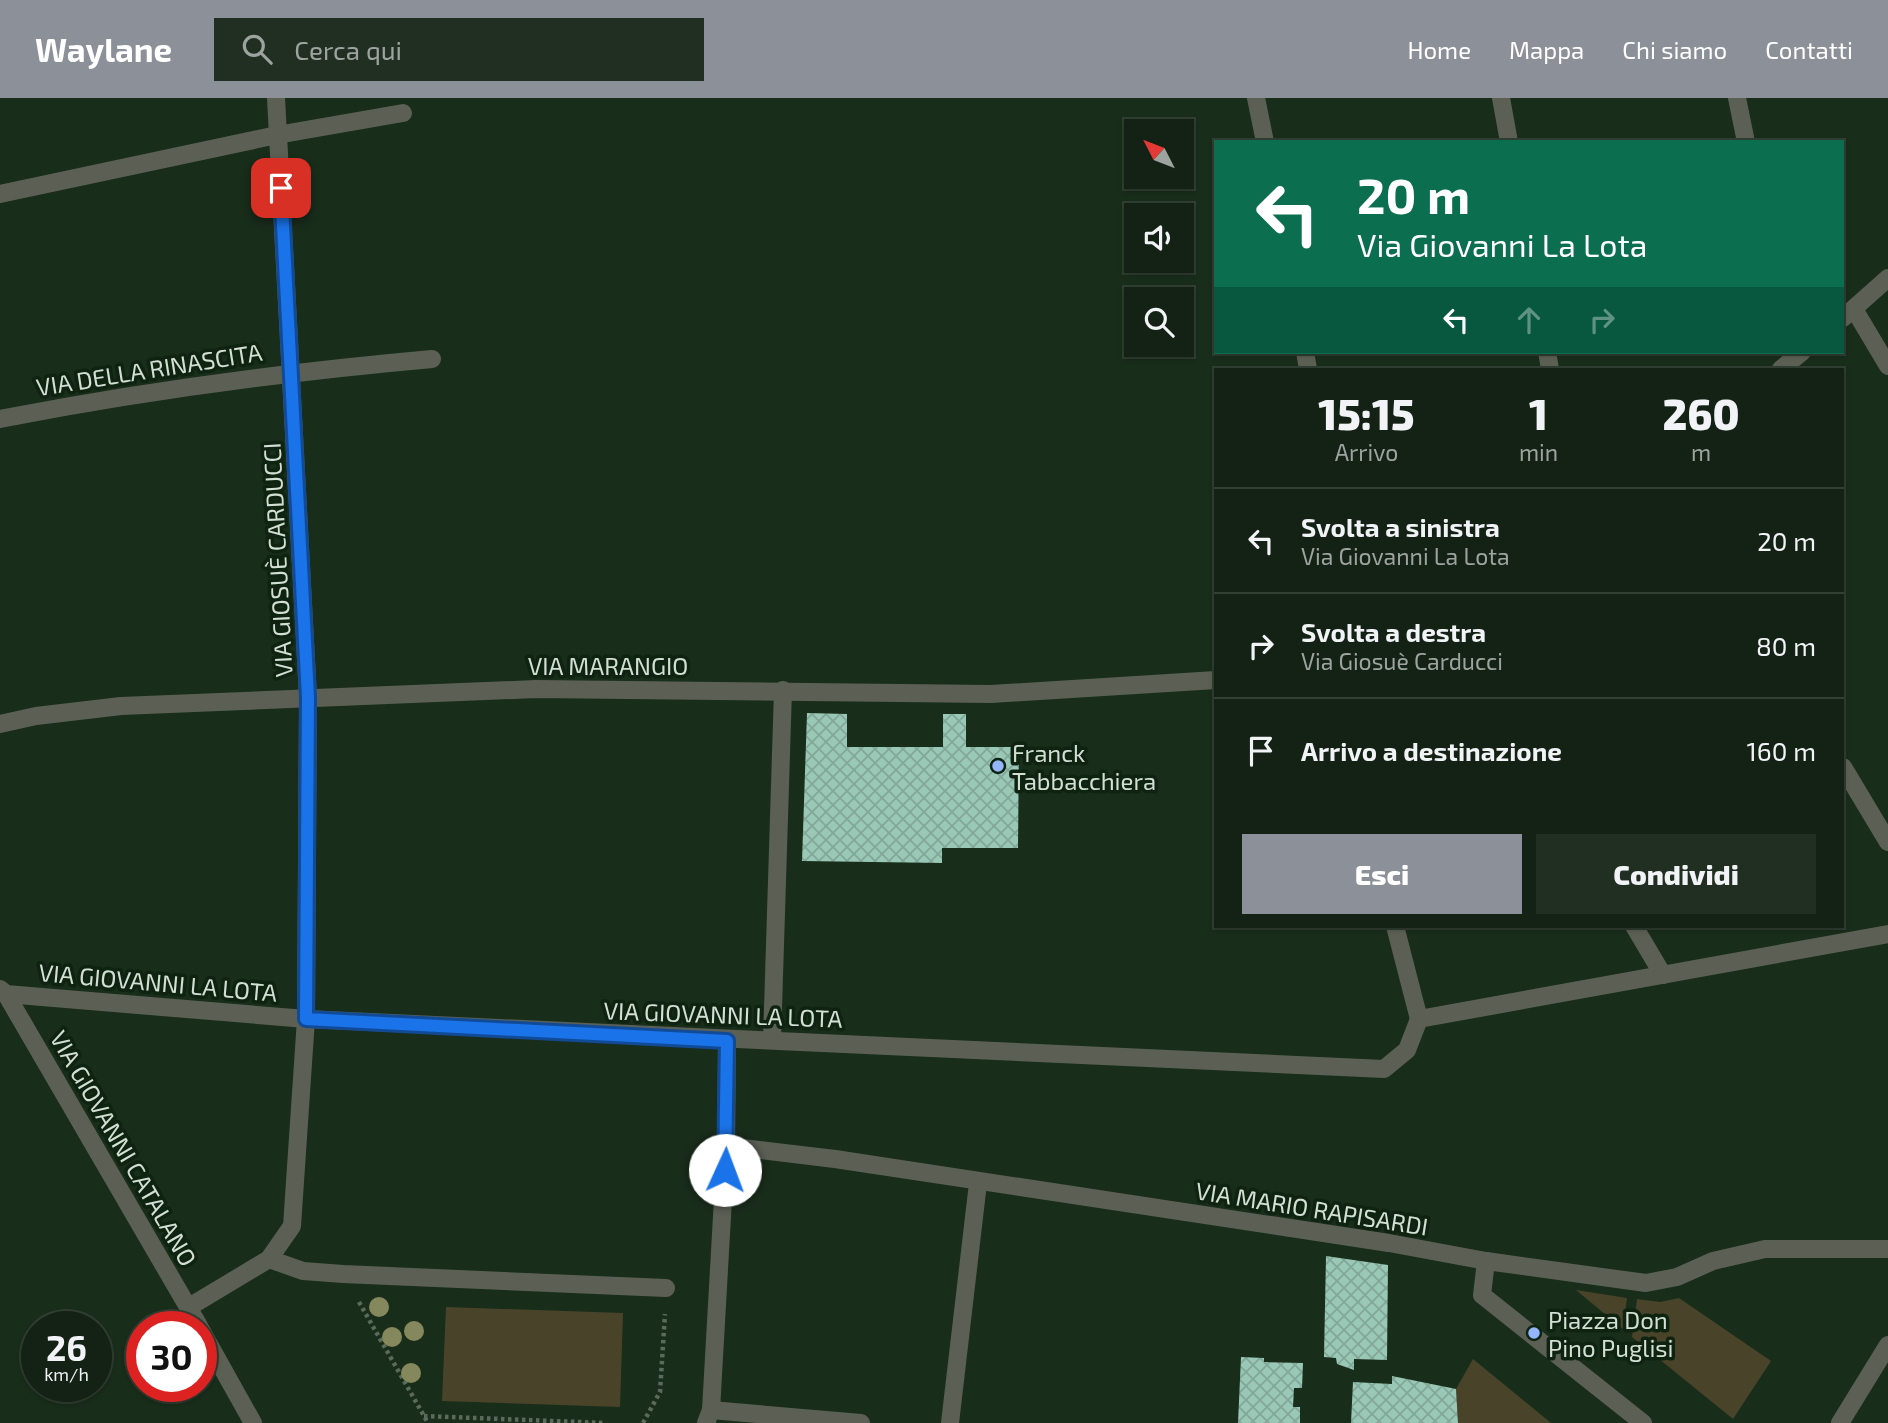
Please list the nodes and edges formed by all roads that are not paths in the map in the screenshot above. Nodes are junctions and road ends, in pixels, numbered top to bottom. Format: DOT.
graph roads {
  1 [pos="276,98"];
  2 [pos="1256,98"];
  3 [pos="1501,98"];
  4 [pos="1737,98"];
  5 [pos="402,113"];
  6 [pos="277,135"];
  7 [pos="1265,140"];
  8 [pos="1509,140"];
  9 [pos="1746,140"];
  10 [pos="0,194"];
  11 [pos="1888,278"];
  12 [pos="1848,314"];
  13 [pos="432,359"];
  14 [pos="1888,366"];
  15 [pos="292,371"];
  16 [pos="0,419"];
  17 [pos="1214,680"];
  18 [pos="783,690"];
  19 [pos="308,697"];
  20 [pos="0,724"];
  21 [pos="1844,769"];
  22 [pos="1888,842"];
  23 [pos="1396,928"];
  24 [pos="1635,928"];
  25 [pos="1888,934"];
  26 [pos="1663,975"];
  27 [pos="3,991"];
  28 [pos="306,1019"];
  29 [pos="1419,1019"];
  30 [pos="772,1040"];
  31 [pos="727,1041"];
  32 [pos="726,1146"];
  33 [pos="978,1183"];
  34 [pos="1888,1249"];
  35 [pos="269,1259"];
  36 [pos="1486,1261"];
  37 [pos="666,1288"];
  38 [pos="189,1307"];
  39 [pos="191,1311"];
  40 [pos="1888,1345"];
  41 [pos="217,1358"];
  42 [pos="709,1417"];
  43 [pos="253,1423"];
  44 [pos="862,1423"];
  45 [pos="950,1423"];
  46 [pos="1643,1423"];
  47 [pos="1840,1423"];
  1 -- 6 [label="street, VIA GIOSUÈ CARDUCCI"];
  2 -- 7 [label="street"];
  3 -- 8 [label="street"];
  4 -- 9 [label="street"];
  5 -- 6 [label="street"];
  6 -- 10 [label="street"];
  6 -- 15 [label="street, VIA GIOSUÈ CARDUCCI"];
  11 -- 12 [label="street"];
  12 -- 14 [label="street"];
  13 -- 15 [label="street, VIA DELLA RINASCITA"];
  15 -- 16 [label="street, VIA DELLA RINASCITA"];
  15 -- 19 [label="street, VIA GIOSUÈ CARDUCCI"];
  17 -- 18 [label="street, VIA MARANGIO"];
  18 -- 19 [label="street, VIA MARANGIO"];
  18 -- 30 [label="street"];
  19 -- 20 [label="street, VIA MARANGIO"];
  19 -- 28 [label="street, VIA GIOSUÈ CARDUCCI"];
  21 -- 22 [label="street"];
  23 -- 29 [label="street"];
  24 -- 26 [label="street"];
  25 -- 26 [label="street"];
  26 -- 29 [label="street"];
  27 -- 28 [label="street, VIA GIOVANNI LA LOTA"];
  27 -- 38 [label="street, VIA GIOVANNI CATALANO"];
  28 -- 31 [label="street, VIA GIOVANNI LA LOTA"];
  28 -- 35 [label="street, VIA GIOSUÈ CARDUCCI"];
  29 -- 30 [label="street, VIA GIOVANNI LA LOTA"];
  30 -- 31 [label="street, VIA GIOVANNI LA LOTA"];
  31 -- 32 [label="street"];
  32 -- 33 [label="street, VIA MARIO RAPISARDI"];
  32 -- 42 [label="street"];
  33 -- 36 [label="street, VIA MARIO RAPISARDI"];
  33 -- 45 [label="street"];
  34 -- 36 [label="street, VIA MARIO RAPISARDI"];
  35 -- 37 [label="street"];
  35 -- 38 [label="street"];
  36 -- 46 [label="street"];
  38 -- 39 [label="street, VIA GIOVANNI CATALANO"];
  40 -- 47 [label="street"];
  41 -- 43 [label="street, VIA GIOVANNI CATALANO"];
  42 -- 44 [label="street"];
}
